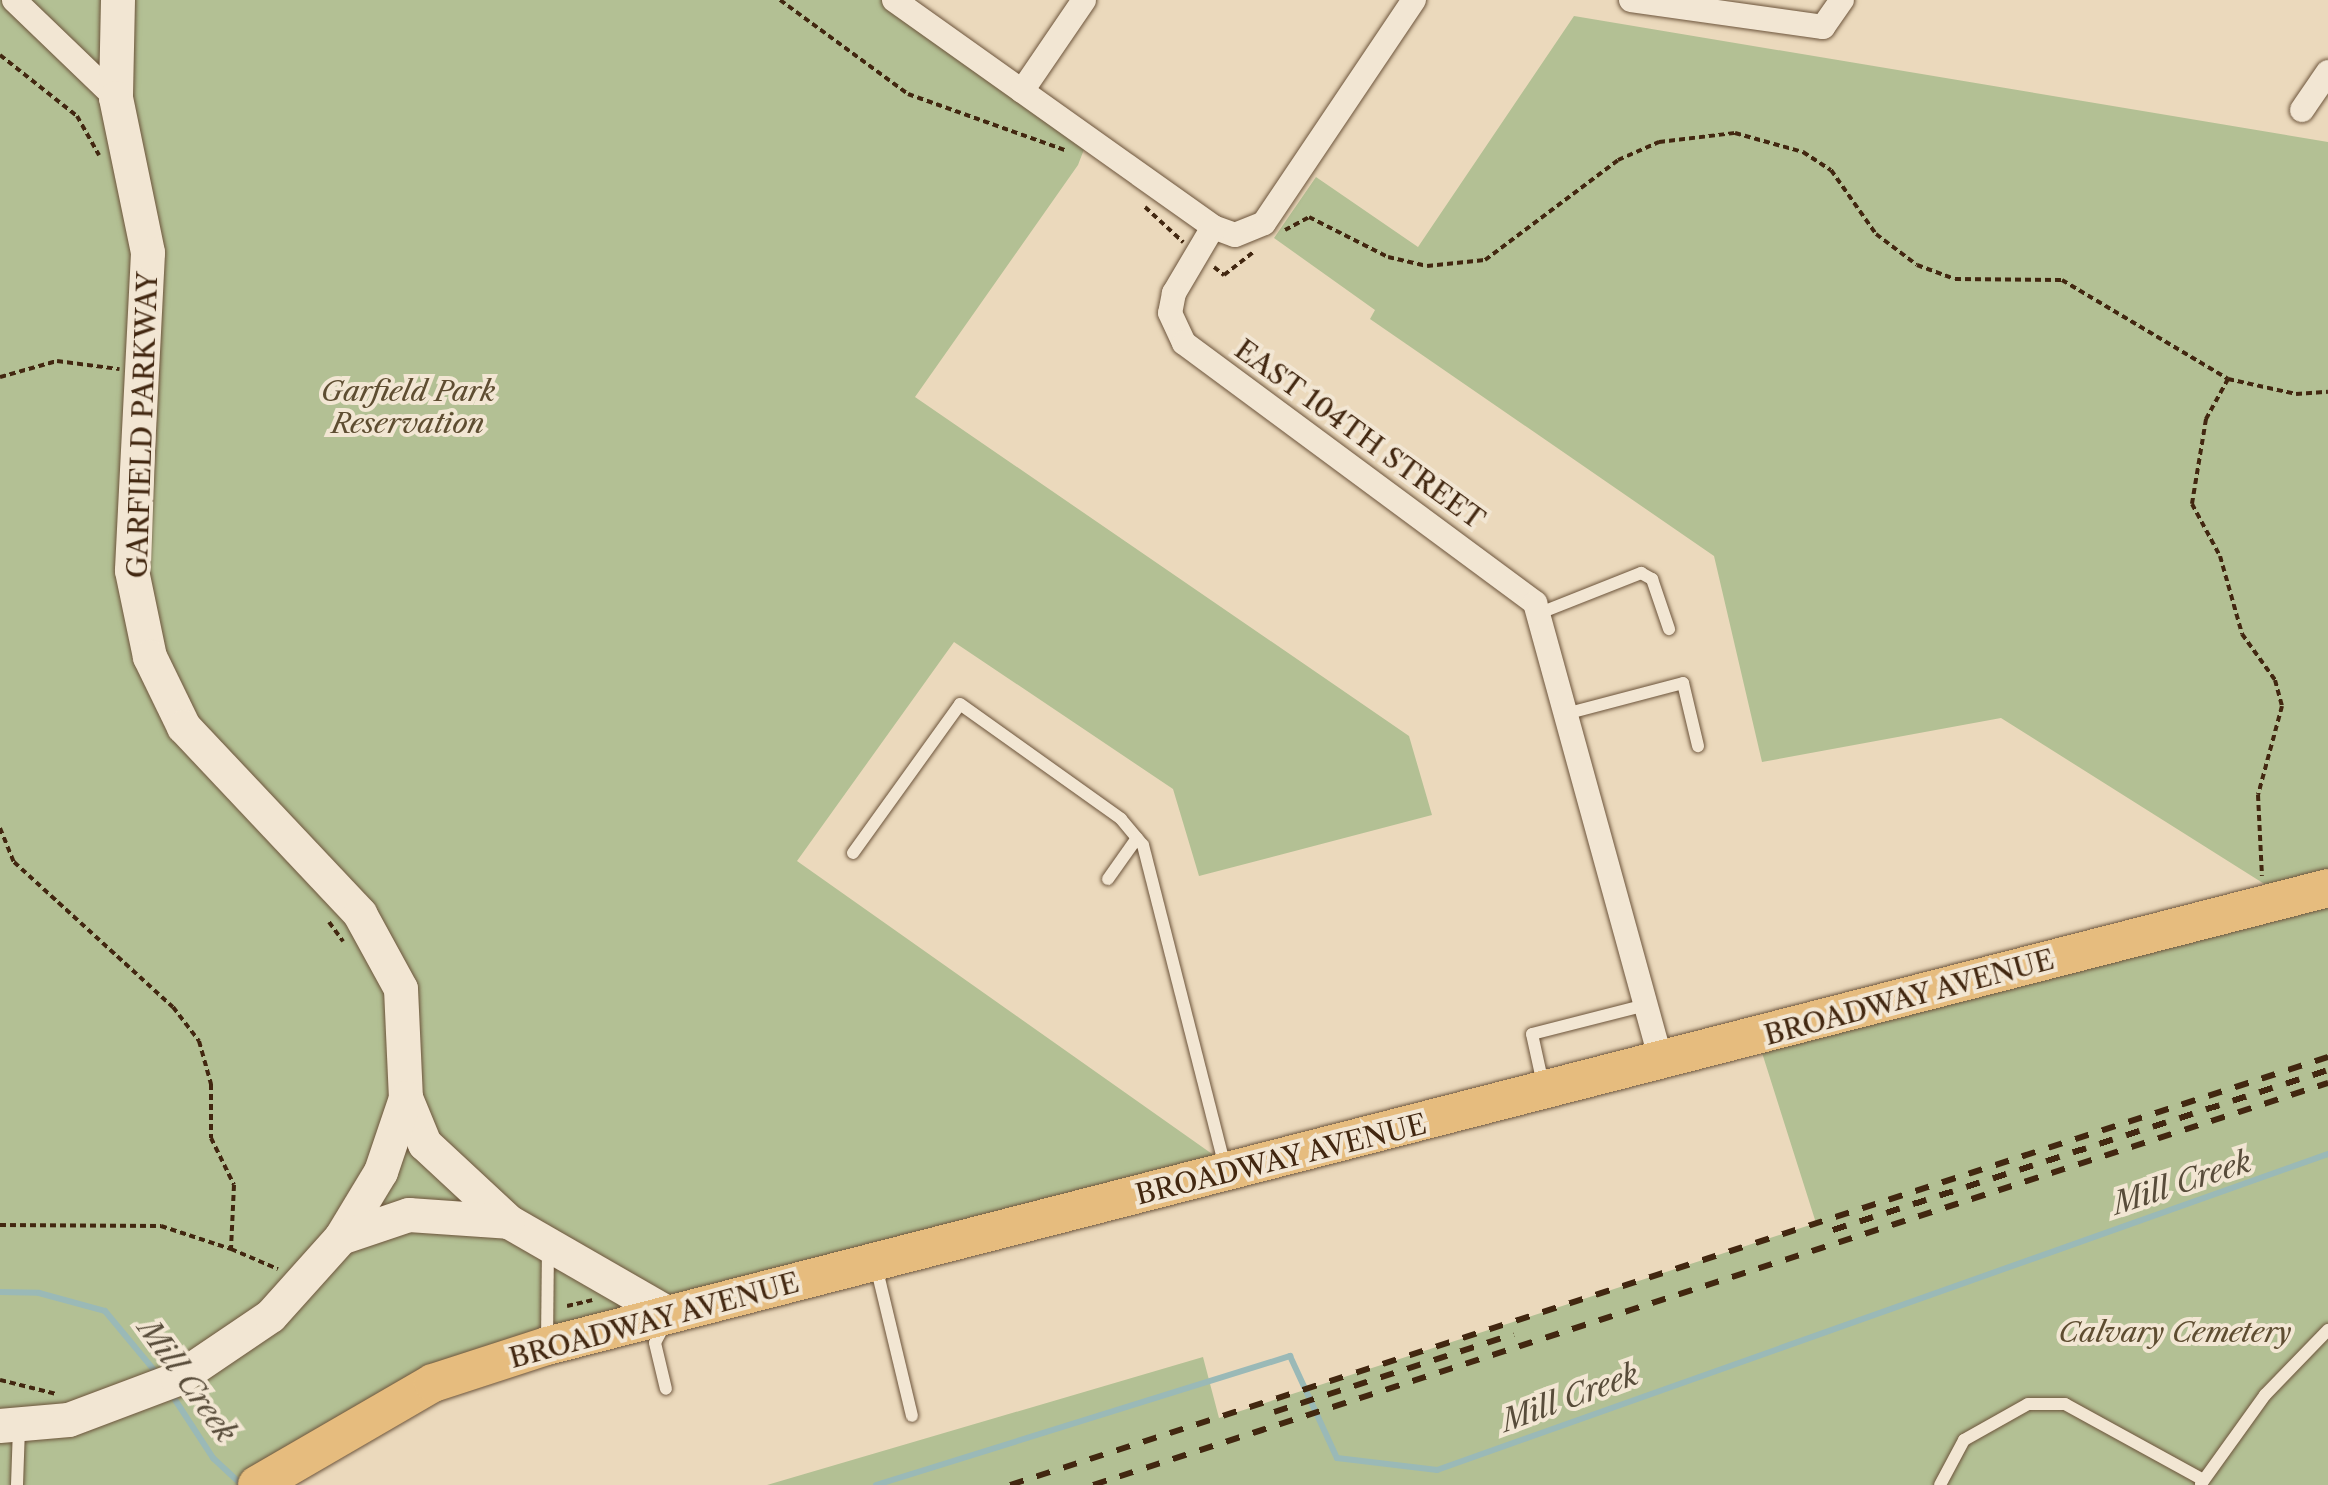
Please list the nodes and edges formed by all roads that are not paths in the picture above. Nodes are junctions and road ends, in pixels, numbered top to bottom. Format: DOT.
graph roads {
  1 [pos="14,0"];
  2 [pos="118,0"];
  3 [pos="894,0"];
  4 [pos="1084,0"];
  5 [pos="1414,0"];
  6 [pos="1631,0"];
  7 [pos="1842,0"];
  8 [pos="2328,72"];
  9 [pos="1022,91"];
  10 [pos="116,98"];
  11 [pos="2302,110"];
  12 [pos="1213,227"];
  13 [pos="1540,613"];
  14 [pos="1669,629"];
  15 [pos="1569,713"];
  16 [pos="1698,746"];
  17 [pos="1137,838"];
  18 [pos="853,853"];
  19 [pos="1108,879"];
  20 [pos="2328,888"];
  21 [pos="1646,1005"];
  22 [pos="1661,1062"];
  23 [pos="1545,1092"];
  24 [pos="406,1098"];
  25 [pos="1227,1173"];
  26 [pos="509,1222"];
  27 [pos="341,1238"];
  28 [pos="548,1239"];
  29 [pos="875,1263"];
  30 [pos="671,1315"];
  31 [pos="2328,1330"];
  32 [pos="547,1346"];
  33 [pos="666,1389"];
  34 [pos="912,1416"];
  35 [pos="10,1425"];
  36 [pos="264,1481"];
  37 [pos="2202,1482"];
  38 [pos="17,1485"];
  39 [pos="1940,1485"];
  1 -- 10 [label="street"];
  2 -- 10 [label="street, GARFIELD PARKWAY"];
  3 -- 9 [label="street"];
  4 -- 9 [label="street"];
  5 -- 12 [label="street"];
  6 -- 7 [label="street"];
  8 -- 11 [label="street"];
  9 -- 12 [label="street"];
  10 -- 24 [label="street, GARFIELD PARKWAY"];
  12 -- 13 [label="street, EAST 104TH STREET"];
  13 -- 14 [label="lane"];
  13 -- 15 [label="street, EAST 104TH STREET"];
  15 -- 16 [label="lane"];
  15 -- 21 [label="street, EAST 104TH STREET"];
  17 -- 18 [label="lane"];
  17 -- 19 [label="lane"];
  17 -- 25 [label="lane"];
  20 -- 22 [label="main road, BROADWAY AVENUE"];
  21 -- 22 [label="street, EAST 104TH STREET"];
  21 -- 23 [label="lane"];
  22 -- 23 [label="main road, BROADWAY AVENUE"];
  23 -- 25 [label="main road, BROADWAY AVENUE"];
  24 -- 26 [label="street, GARFIELD PARKWAY"];
  24 -- 27 [label="street, GARFIELD PARKWAY"];
  25 -- 29 [label="main road, BROADWAY AVENUE"];
  26 -- 27 [label="street, GARFIELD PARKWAY"];
  26 -- 28 [label="street, GARFIELD PARKWAY"];
  27 -- 35 [label="street, GARFIELD PARKWAY"];
  28 -- 30 [label="street, GARFIELD PARKWAY"];
  28 -- 32 [label="lane"];
  29 -- 30 [label="main road, BROADWAY AVENUE"];
  29 -- 34 [label="lane"];
  30 -- 32 [label="main road, BROADWAY AVENUE"];
  30 -- 33 [label="lane"];
  31 -- 37 [label="lane"];
  32 -- 36 [label="main road, BROADWAY AVENUE"];
  35 -- 38 [label="lane"];
  37 -- 39 [label="lane"];
}
